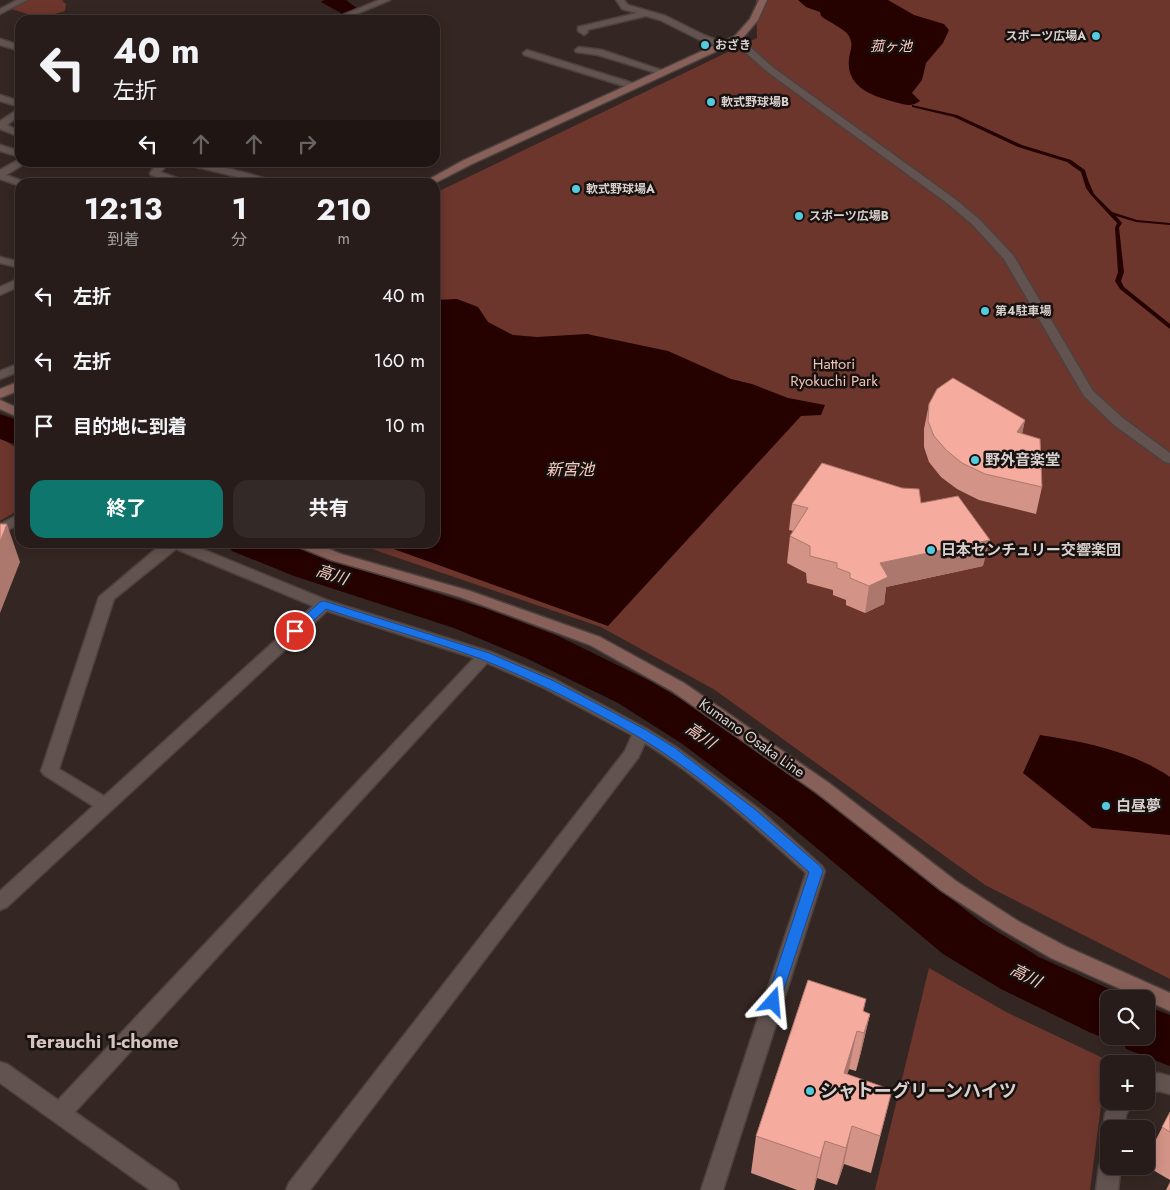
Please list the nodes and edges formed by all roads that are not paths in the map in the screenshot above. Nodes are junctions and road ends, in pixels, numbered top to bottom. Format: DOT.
graph roads {
  1 [pos="23,0"];
  2 [pos="386,0"];
  3 [pos="620,0"];
  4 [pos="763,0"];
  5 [pos="0,12"];
  6 [pos="643,14"];
  7 [pos="348,15"];
  8 [pos="584,32"];
  9 [pos="738,38"];
  10 [pos="0,42"];
  11 [pos="723,44"];
  12 [pos="15,46"];
  13 [pos="579,50"];
  14 [pos="527,53"];
  15 [pos="663,72"];
  16 [pos="633,86"];
  17 [pos="0,98"];
  18 [pos="15,102"];
  19 [pos="15,115"];
  20 [pos="15,132"];
  21 [pos="0,148"];
  22 [pos="15,152"];
  23 [pos="15,165"];
  24 [pos="160,167"];
  25 [pos="206,167"];
  26 [pos="0,175"];
  27 [pos="168,178"];
  28 [pos="253,178"];
  29 [pos="437,178"];
  30 [pos="15,181"];
  31 [pos="0,260"];
  32 [pos="15,264"];
  33 [pos="15,284"];
  34 [pos="0,292"];
  35 [pos="15,369"];
  36 [pos="0,375"];
  37 [pos="15,387"];
  38 [pos="0,394"];
  39 [pos="0,404"];
  40 [pos="15,412"];
  41 [pos="1170,452"];
  42 [pos="1170,459"];
  43 [pos="15,521"];
  44 [pos="0,530"];
  45 [pos="166,548"];
  46 [pos="184,548"];
  47 [pos="314,548"];
  48 [pos="324,604"];
  49 [pos="485,656"];
  50 [pos="641,733"];
  51 [pos="106,804"];
  52 [pos="0,902"];
  53 [pos="1170,1002"];
  54 [pos="0,1071"];
  55 [pos="1155,1083"];
  56 [pos="1170,1085"];
  57 [pos="60,1113"];
  58 [pos="1109,1175"];
  59 [pos="168,1190"];
  60 [pos="297,1190"];
  61 [pos="712,1190"];
  62 [pos="1107,1190"];
  1 -- 5 [label="street"];
  2 -- 7 [label="street"];
  3 -- 6 [label="street"];
  4 -- 9 [label="street"];
  6 -- 8 [label="street"];
  6 -- 11 [label="street"];
  9 -- 11 [label="street"];
  9 -- 41 [label="street"];
  9 -- 42 [label="street"];
  10 -- 12 [label="street"];
  11 -- 15 [label="street"];
  13 -- 15 [label="street"];
  14 -- 16 [label="street"];
  15 -- 16 [label="street"];
  16 -- 29 [label="street"];
  17 -- 18 [label="street"];
  19 -- 20 [label="street"];
  21 -- 22 [label="street"];
  23 -- 26 [label="street"];
  24 -- 27 [label="street"];
  25 -- 28 [label="street"];
  26 -- 30 [label="street"];
  31 -- 32 [label="street"];
  33 -- 34 [label="street"];
  35 -- 36 [label="street"];
  37 -- 38 [label="street"];
  39 -- 40 [label="street"];
  43 -- 44 [label="street"];
  45 -- 51 [label="street"];
  46 -- 48 [label="street"];
  47 -- 53 [label="street, Kumano Osaka Line"];
  48 -- 49 [label="street"];
  48 -- 51 [label="street"];
  49 -- 50 [label="street"];
  49 -- 57 [label="street"];
  50 -- 60 [label="street"];
  50 -- 61 [label="street"];
  51 -- 52 [label="street"];
  54 -- 57 [label="street"];
  55 -- 56 [label="street"];
  57 -- 59 [label="street"];
  58 -- 62 [label="street"];
}
